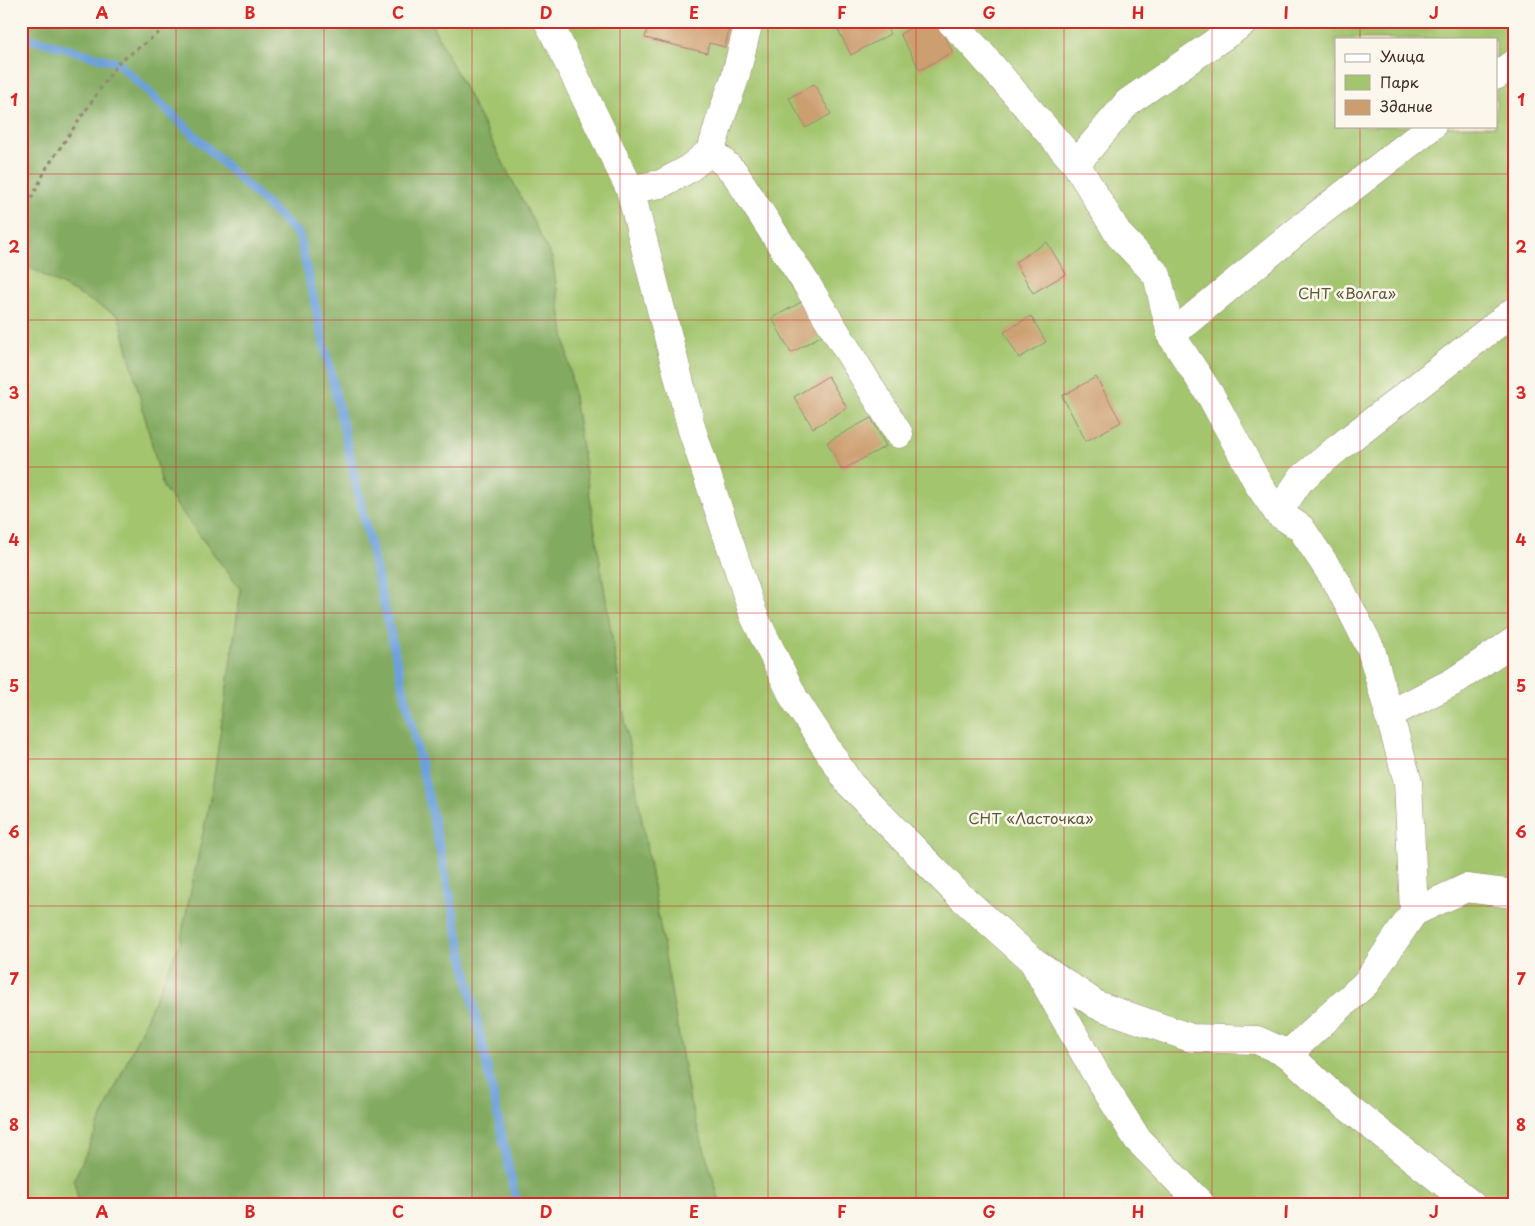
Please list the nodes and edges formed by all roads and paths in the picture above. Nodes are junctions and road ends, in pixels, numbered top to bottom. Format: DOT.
graph roads {
  1 [pos="176,21"];
  2 [pos="548,21"];
  3 [pos="749,21"];
  4 [pos="950,21"];
  5 [pos="1246,21"];
  6 [pos="1514,63"];
  7 [pos="1498,75"];
  8 [pos="1429,128"];
  9 [pos="711,151"];
  10 [pos="1076,164"];
  11 [pos="630,189"];
  12 [pos="21,220"];
  13 [pos="1514,311"];
  14 [pos="1171,335"];
  15 [pos="899,434"];
  16 [pos="1278,513"];
  17 [pos="1514,641"];
  18 [pos="1388,715"];
  19 [pos="1514,894"];
  20 [pos="1414,912"];
  21 [pos="1033,961"];
  22 [pos="1288,1054"];
  23 [pos="1202,1205"];
  24 [pos="1472,1205"];
  1 -- 12 [label="path"];
  2 -- 11 [label="street"];
  3 -- 9 [label="street"];
  4 -- 10 [label="street"];
  5 -- 10 [label="street"];
  6 -- 7 [label="street"];
  8 -- 14 [label="street"];
  9 -- 11 [label="street"];
  9 -- 15 [label="street"];
  10 -- 14 [label="street"];
  11 -- 21 [label="street"];
  13 -- 16 [label="street"];
  14 -- 16 [label="street"];
  16 -- 18 [label="street"];
  17 -- 18 [label="street"];
  18 -- 20 [label="street"];
  19 -- 20 [label="street"];
  20 -- 22 [label="street"];
  21 -- 22 [label="street"];
  21 -- 23 [label="street"];
  22 -- 24 [label="street"];
}
